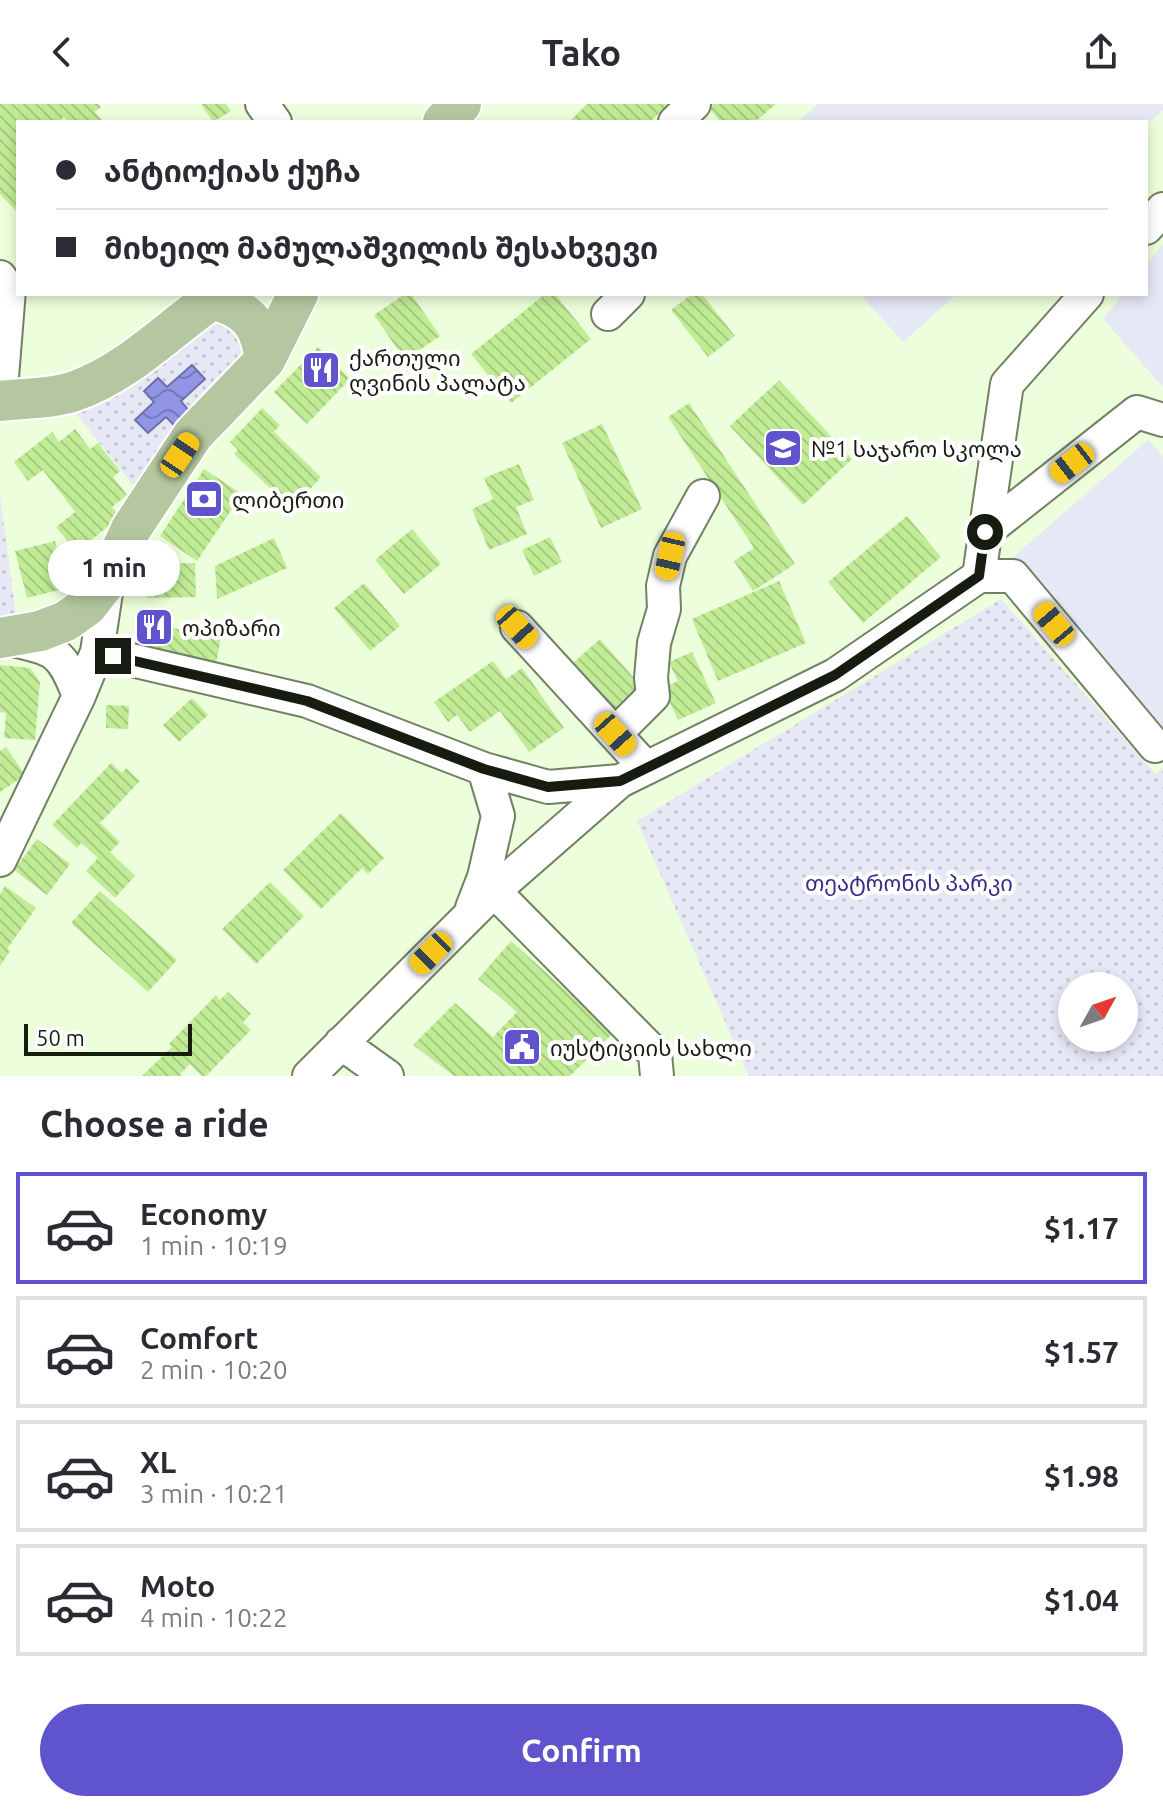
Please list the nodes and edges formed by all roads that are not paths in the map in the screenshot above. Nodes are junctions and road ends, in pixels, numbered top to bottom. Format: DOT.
graph roads {
  1 [pos="461,104"];
  2 [pos="694,104"];
  3 [pos="445,120"];
  4 [pos="677,120"];
  5 [pos="1163,209"];
  6 [pos="1148,226"];
  7 [pos="9,283"];
  8 [pos="297,296"];
  9 [pos="1085,296"];
  10 [pos="216,297"];
  11 [pos="265,360"];
  12 [pos="2,400"];
  13 [pos="1163,420"];
  14 [pos="703,496"];
  15 [pos="985,532"];
  16 [pos="979,576"];
  17 [pos="108,579"];
  18 [pos="517,627"];
  19 [pos="3,638"];
  20 [pos="97,652"];
  21 [pos="79,696"];
  22 [pos="615,734"];
  23 [pos="1155,746"];
  24 [pos="484,769"];
  25 [pos="633,774"];
  26 [pos="0,860"];
  27 [pos="494,891"];
  28 [pos="470,914"];
  29 [pos="341,1043"];
  30 [pos="648,1069"];
  31 [pos="309,1076"];
  32 [pos="387,1076"];
  1 -- 3 [label="main road"];
  2 -- 4 [label="street"];
  5 -- 6 [label="street"];
  7 -- 12 [label="street"];
  8 -- 11 [label="main road"];
  9 -- 15 [label="street"];
  10 -- 11 [label="main road"];
  10 -- 12 [label="main road"];
  11 -- 17 [label="main road"];
  13 -- 15 [label="street"];
  14 -- 22 [label="street"];
  15 -- 16 [label="street"];
  16 -- 23 [label="street"];
  16 -- 25 [label="street"];
  17 -- 19 [label="main road"];
  17 -- 20 [label="street"];
  18 -- 22 [label="street"];
  19 -- 21 [label="street"];
  20 -- 21 [label="street"];
  20 -- 24 [label="street"];
  21 -- 26 [label="street"];
  22 -- 25 [label="street"];
  24 -- 25 [label="street"];
  24 -- 28 [label="street"];
  25 -- 27 [label="street"];
  27 -- 28 [label="street"];
  27 -- 30 [label="street"];
  28 -- 29 [label="street"];
  29 -- 31 [label="street"];
  29 -- 32 [label="street"];
}
